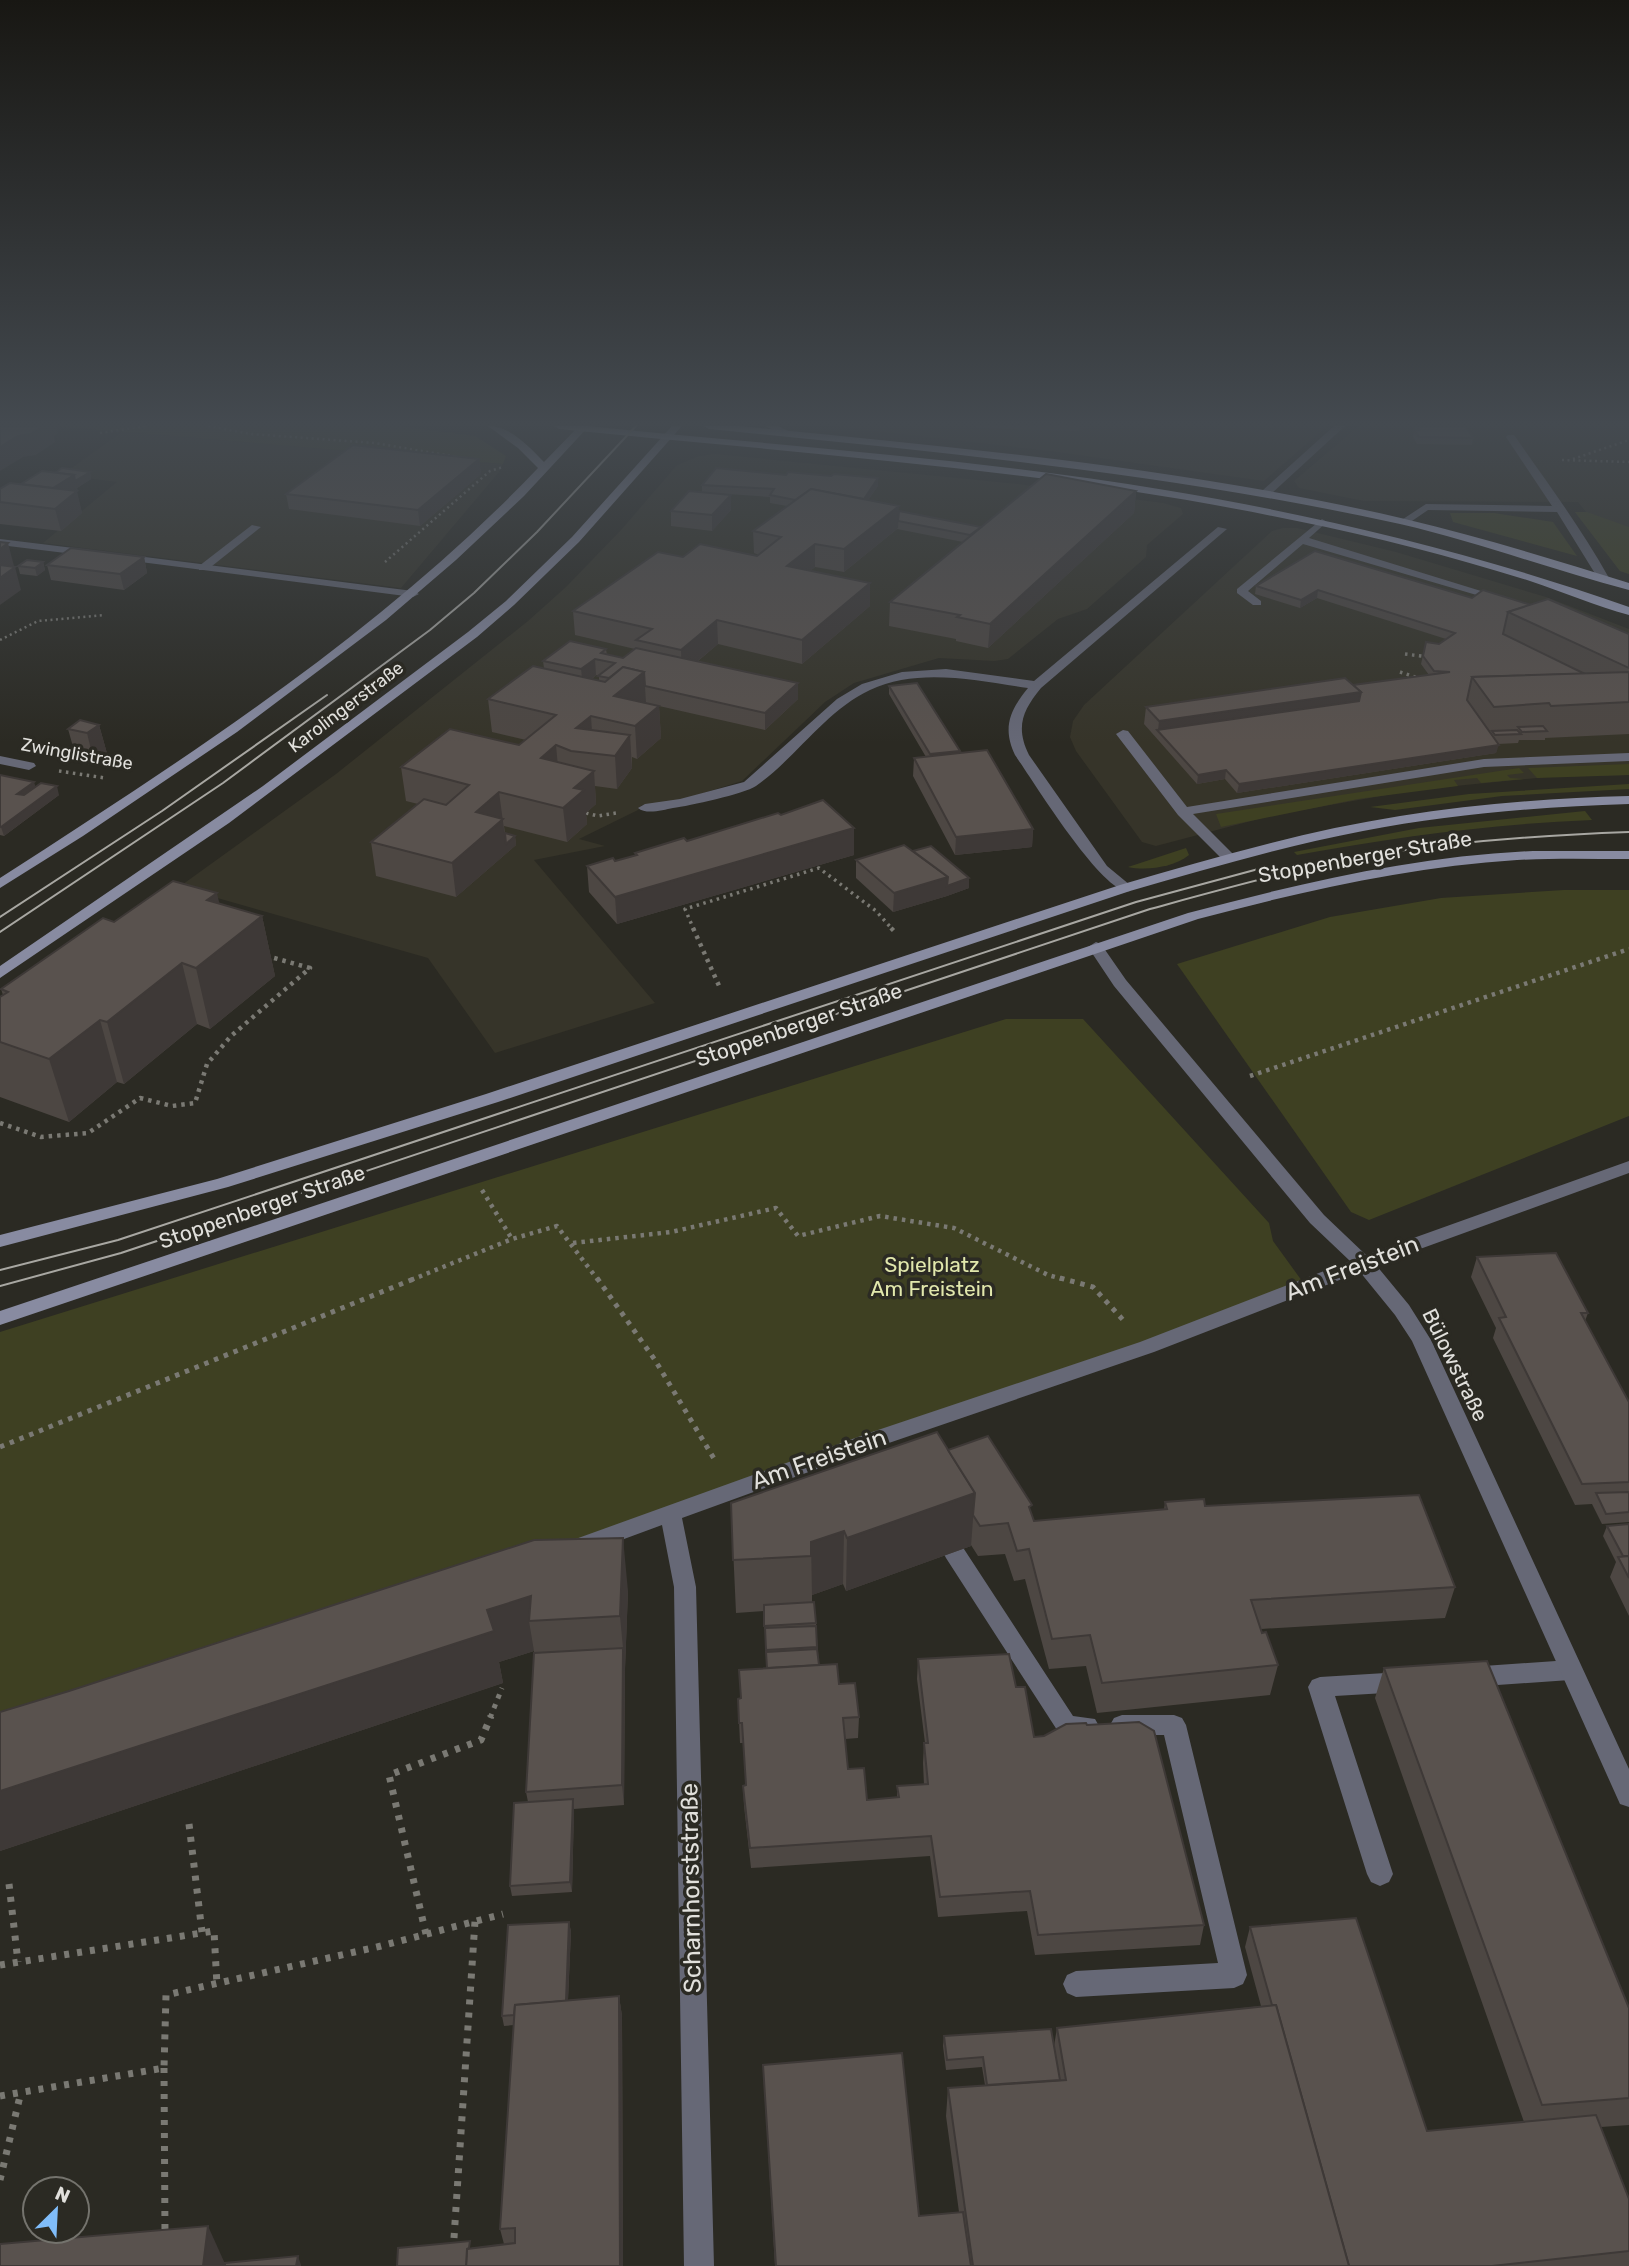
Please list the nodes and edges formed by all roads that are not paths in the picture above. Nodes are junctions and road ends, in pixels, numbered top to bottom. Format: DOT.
graph roads {
  1 [pos="250,532"];
  2 [pos="480,532"];
  3 [pos="582,532"];
  4 [pos="1219,532"];
  5 [pos="1312,532"];
  6 [pos="1359,532"];
  7 [pos="1442,532"];
  8 [pos="1574,532"];
  9 [pos="1303,540"];
  10 [pos="0,542"];
  11 [pos="203,568"];
  12 [pos="1603,578"];
  13 [pos="1629,587"];
  14 [pos="412,594"];
  15 [pos="1507,601"];
  16 [pos="1257,603"];
  17 [pos="1629,611"];
  18 [pos="1037,685"];
  19 [pos="1123,734"];
  20 [pos="1629,757"];
  21 [pos="0,760"];
  22 [pos="29,766"];
  23 [pos="1629,800"];
  24 [pos="645,808"];
  25 [pos="1183,812"];
  26 [pos="1629,855"];
  27 [pos="1229,858"];
  28 [pos="0,884"];
  29 [pos="1125,888"];
  30 [pos="1096,947"];
  31 [pos="0,973"];
  32 [pos="1629,1167"];
  33 [pos="0,1241"];
  34 [pos="1363,1263"];
  35 [pos="0,1318"];
  36 [pos="876,1439"];
  37 [pos="892,1460"];
  38 [pos="670,1512"];
  39 [pos="954,1552"];
  40 [pos="556,1555"];
  41 [pos="1570,1670"];
  42 [pos="1629,1796"];
  43 [pos="1380,1874"];
  44 [pos="1076,1984"];
  45 [pos="699,2266"];
  1 -- 11 [label="street"];
  2 -- 14 [label="main road"];
  3 -- 31 [label="main road, Karolingerstraße"];
  4 -- 18 [label="street"];
  5 -- 9 [label="street"];
  6 -- 17 [label="main road"];
  7 -- 12 [label="main road"];
  8 -- 12 [label="street"];
  9 -- 15 [label="street"];
  9 -- 16 [label="street"];
  10 -- 11 [label="street"];
  11 -- 14 [label="street"];
  12 -- 13 [label="main road"];
  14 -- 28 [label="main road"];
  18 -- 24 [label="street"];
  18 -- 29 [label="street"];
  19 -- 25 [label="street"];
  20 -- 25 [label="street"];
  21 -- 22 [label="street, Zwinglistraße"];
  23 -- 27 [label="main road, Stoppenberger Straße"];
  25 -- 27 [label="street"];
  26 -- 30 [label="main road, Stoppenberger Straße"];
  27 -- 29 [label="main road, Stoppenberger Straße"];
  29 -- 33 [label="main road, Stoppenberger Straße"];
  30 -- 34 [label="street, Bülowstraße"];
  30 -- 35 [label="main road, Stoppenberger Straße"];
  32 -- 34 [label="street, Am Freistein"];
  34 -- 36 [label="street, Am Freistein"];
  34 -- 41 [label="street, Bülowstraße"];
  36 -- 37 [label="street"];
  36 -- 38 [label="street, Am Freistein"];
  38 -- 40 [label="street, Am Freistein"];
  38 -- 45 [label="street, Scharnhorststraße"];
  39 -- 44 [label="street"];
  41 -- 42 [label="street, Bülowstraße"];
  41 -- 43 [label="street"];
}
